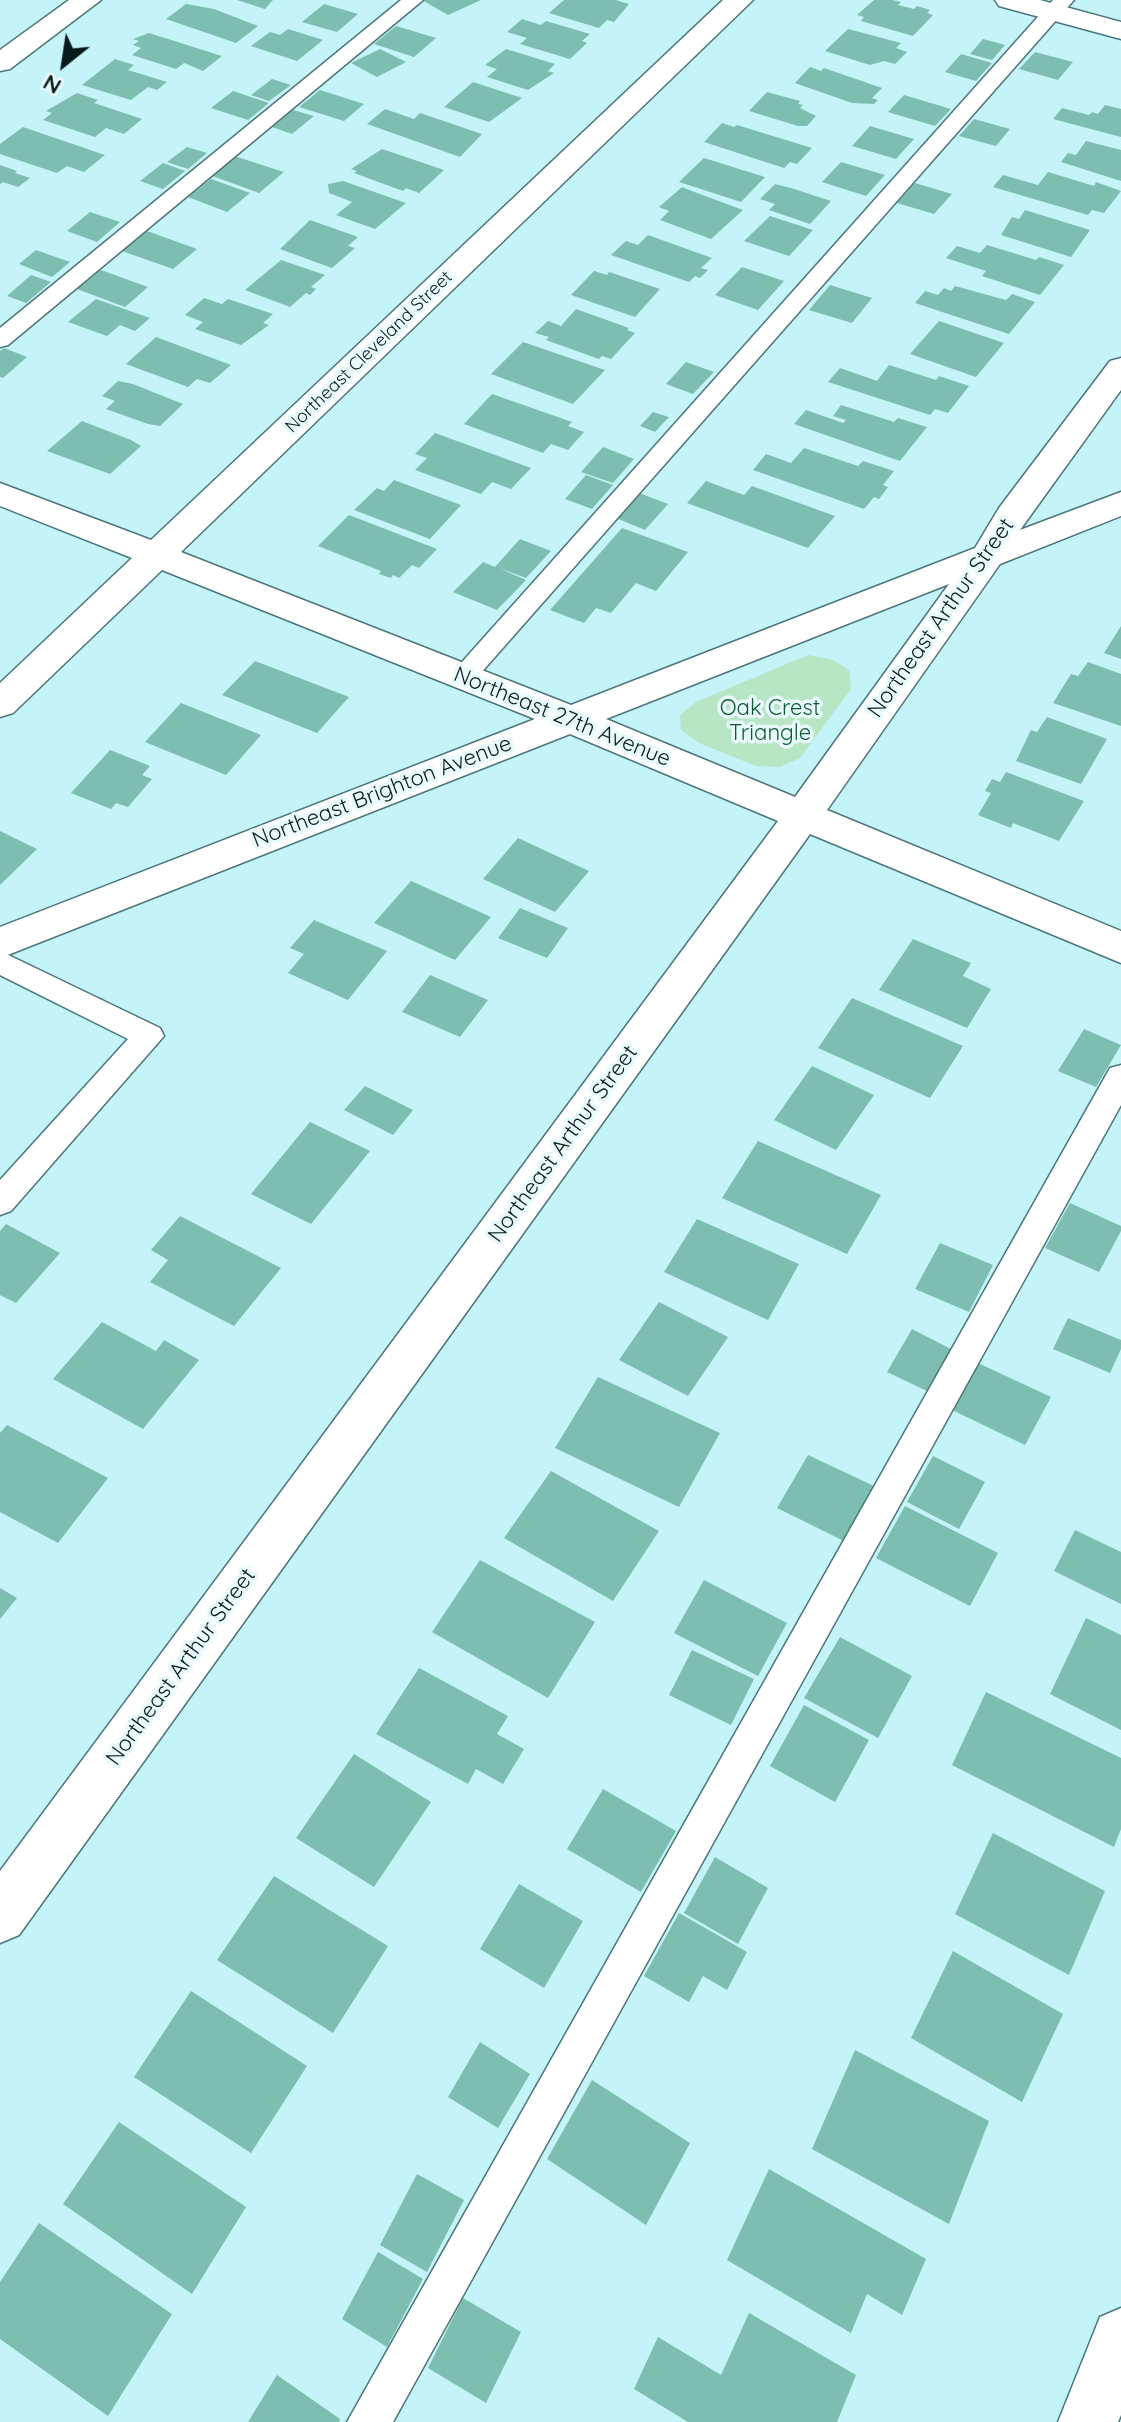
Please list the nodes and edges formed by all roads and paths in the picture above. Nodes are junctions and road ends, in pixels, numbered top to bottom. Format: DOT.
graph roads {
  1 [pos="87,0"];
  2 [pos="413,0"];
  3 [pos="739,0"];
  4 [pos="1009,0"];
  5 [pos="1059,6"];
  6 [pos="1121,31"];
  7 [pos="0,63"];
  8 [pos="0,340"];
  9 [pos="1121,368"];
  10 [pos="0,494"];
  11 [pos="1121,503"];
  12 [pos="154,555"];
  13 [pos="987,556"];
  14 [pos="463,677"];
  15 [pos="0,704"];
  16 [pos="569,719"];
  17 [pos="803,816"];
  18 [pos="0,943"];
  19 [pos="1121,948"];
  20 [pos="0,962"];
  21 [pos="1121,1077"];
  22 [pos="0,1202"];
  23 [pos="0,1916"];
  24 [pos="1121,2338"];
  25 [pos="369,2422"];
  26 [pos="1088,2422"];
  1 -- 7 [label="street"];
  2 -- 8 [label="lane"];
  3 -- 12 [label="street, Northeast Cleveland Street"];
  4 -- 5 [label="street"];
  5 -- 6 [label="street"];
  5 -- 14 [label="lane"];
  9 -- 13 [label="street, Northeast Arthur Street"];
  10 -- 12 [label="street, Northeast 27th Avenue"];
  11 -- 13 [label="street, Northeast Brighton Avenue"];
  12 -- 14 [label="street, Northeast 27th Avenue"];
  12 -- 15 [label="street, Northeast Cleveland Street"];
  13 -- 16 [label="street, Northeast Brighton Avenue"];
  13 -- 17 [label="street, Northeast Arthur Street"];
  14 -- 16 [label="street, Northeast 27th Avenue"];
  16 -- 17 [label="street, Northeast 27th Avenue"];
  16 -- 18 [label="street, Northeast Brighton Avenue"];
  17 -- 19 [label="street, Northeast 27th Avenue"];
  17 -- 23 [label="street, Northeast Arthur Street"];
  20 -- 22 [label="lane"];
  21 -- 25 [label="lane"];
  24 -- 26 [label="street"];
}
